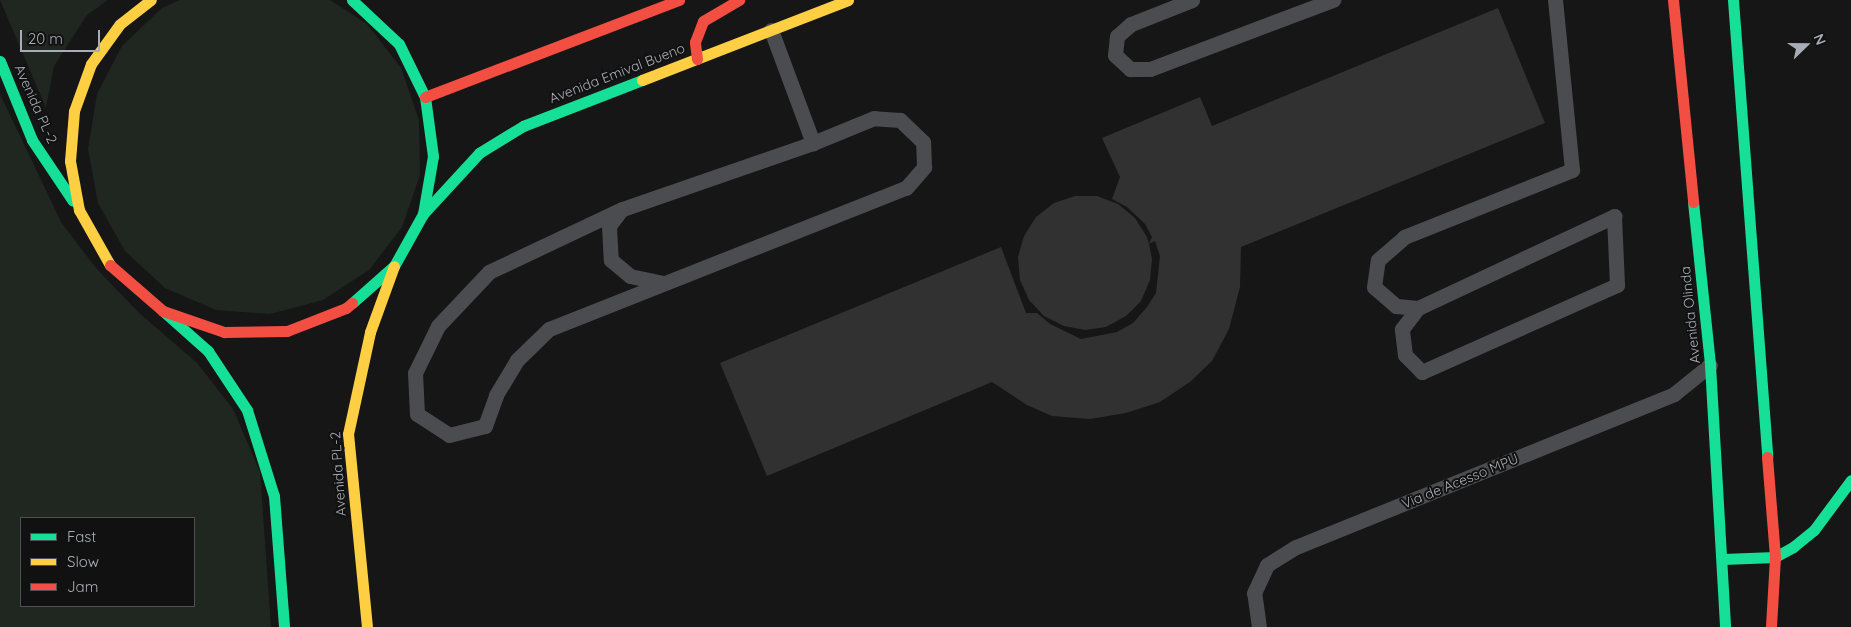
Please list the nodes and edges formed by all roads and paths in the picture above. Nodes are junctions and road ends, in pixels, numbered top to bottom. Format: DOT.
graph roads {
  1 [pos="151,0"];
  2 [pos="352,0"];
  3 [pos="679,0"];
  4 [pos="739,0"];
  5 [pos="848,0"];
  6 [pos="1192,0"];
  7 [pos="1333,0"];
  8 [pos="1555,0"];
  9 [pos="1673,0"];
  10 [pos="1733,0"];
  11 [pos="770,30"];
  12 [pos="697,59"];
  13 [pos="0,61"];
  14 [pos="426,98"];
  15 [pos="813,143"];
  16 [pos="622,209"];
  17 [pos="79,210"];
  18 [pos="423,214"];
  19 [pos="394,266"];
  20 [pos="662,283"];
  21 [pos="1418,308"];
  22 [pos="163,311"];
  23 [pos="1710,364"];
  24 [pos="1851,480"];
  25 [pos="1776,557"];
  26 [pos="1723,559"];
  27 [pos="284,627"];
  28 [pos="367,627"];
  29 [pos="1260,627"];
  30 [pos="1726,627"];
  31 [pos="1771,627"];
  1 -- 17 [label="main road"];
  2 -- 14 [label="main road"];
  3 -- 14 [label="main road"];
  4 -- 12 [label="main road"];
  5 -- 11 [label="main road, Avenida Emival Bueno"];
  6 -- 7 [label="lane"];
  8 -- 21 [label="lane"];
  9 -- 23 [label="main road, Avenida Olinda"];
  10 -- 25 [label="main road"];
  11 -- 12 [label="main road, Avenida Emival Bueno"];
  11 -- 15 [label="lane"];
  12 -- 18 [label="main road, Avenida Emival Bueno"];
  13 -- 17 [label="main road, Avenida PL-2"];
  14 -- 18 [label="main road"];
  15 -- 16 [label="lane"];
  15 -- 20 [label="lane"];
  16 -- 20 [label="lane"];
  16 -- 20 [label="lane"];
  17 -- 22 [label="main road"];
  18 -- 19 [label="main road"];
  19 -- 22 [label="main road"];
  19 -- 28 [label="main road, Avenida PL-2"];
  21 -- 21 [label="lane"];
  22 -- 27 [label="main road"];
  23 -- 26 [label="main road, Avenida Olinda"];
  23 -- 29 [label="lane, Via de Acesso MPU"];
  24 -- 25 [label="main road"];
  25 -- 26 [label="main road"];
  25 -- 31 [label="main road"];
  26 -- 30 [label="main road, Avenida Olinda"];
}
